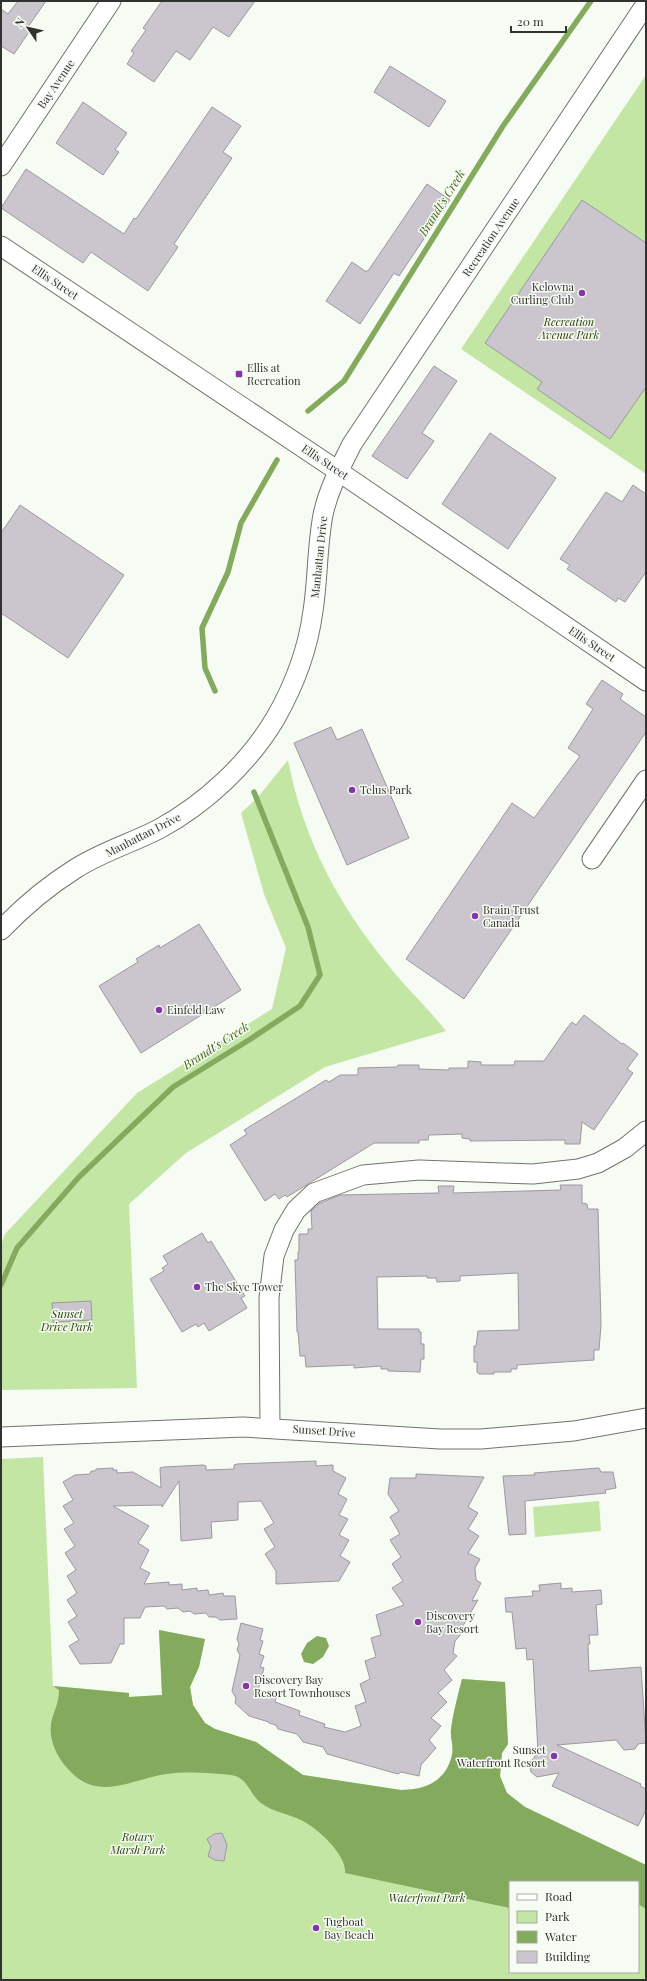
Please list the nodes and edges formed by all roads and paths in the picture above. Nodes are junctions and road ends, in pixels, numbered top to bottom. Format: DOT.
graph roads {
  1 [pos="111,1"];
  2 [pos="646,4"];
  3 [pos="1,166"];
  4 [pos="1,246"];
  5 [pos="338,471"];
  6 [pos="646,681"];
  7 [pos="646,780"];
  8 [pos="592,860"];
  9 [pos="1,930"];
  10 [pos="646,1131"];
  11 [pos="646,1418"];
  12 [pos="270,1428"];
  13 [pos="1,1437"];
  1 -- 3 [label="street, Bay Avenue"];
  2 -- 5 [label="street, Recreation Avenue"];
  4 -- 5 [label="street, Ellis Street"];
  5 -- 6 [label="street, Ellis Street"];
  5 -- 9 [label="street, Manhattan Drive"];
  7 -- 8 [label="street"];
  10 -- 12 [label="street"];
  11 -- 12 [label="street, Sunset Drive"];
  12 -- 13 [label="street, Sunset Drive"];
}
